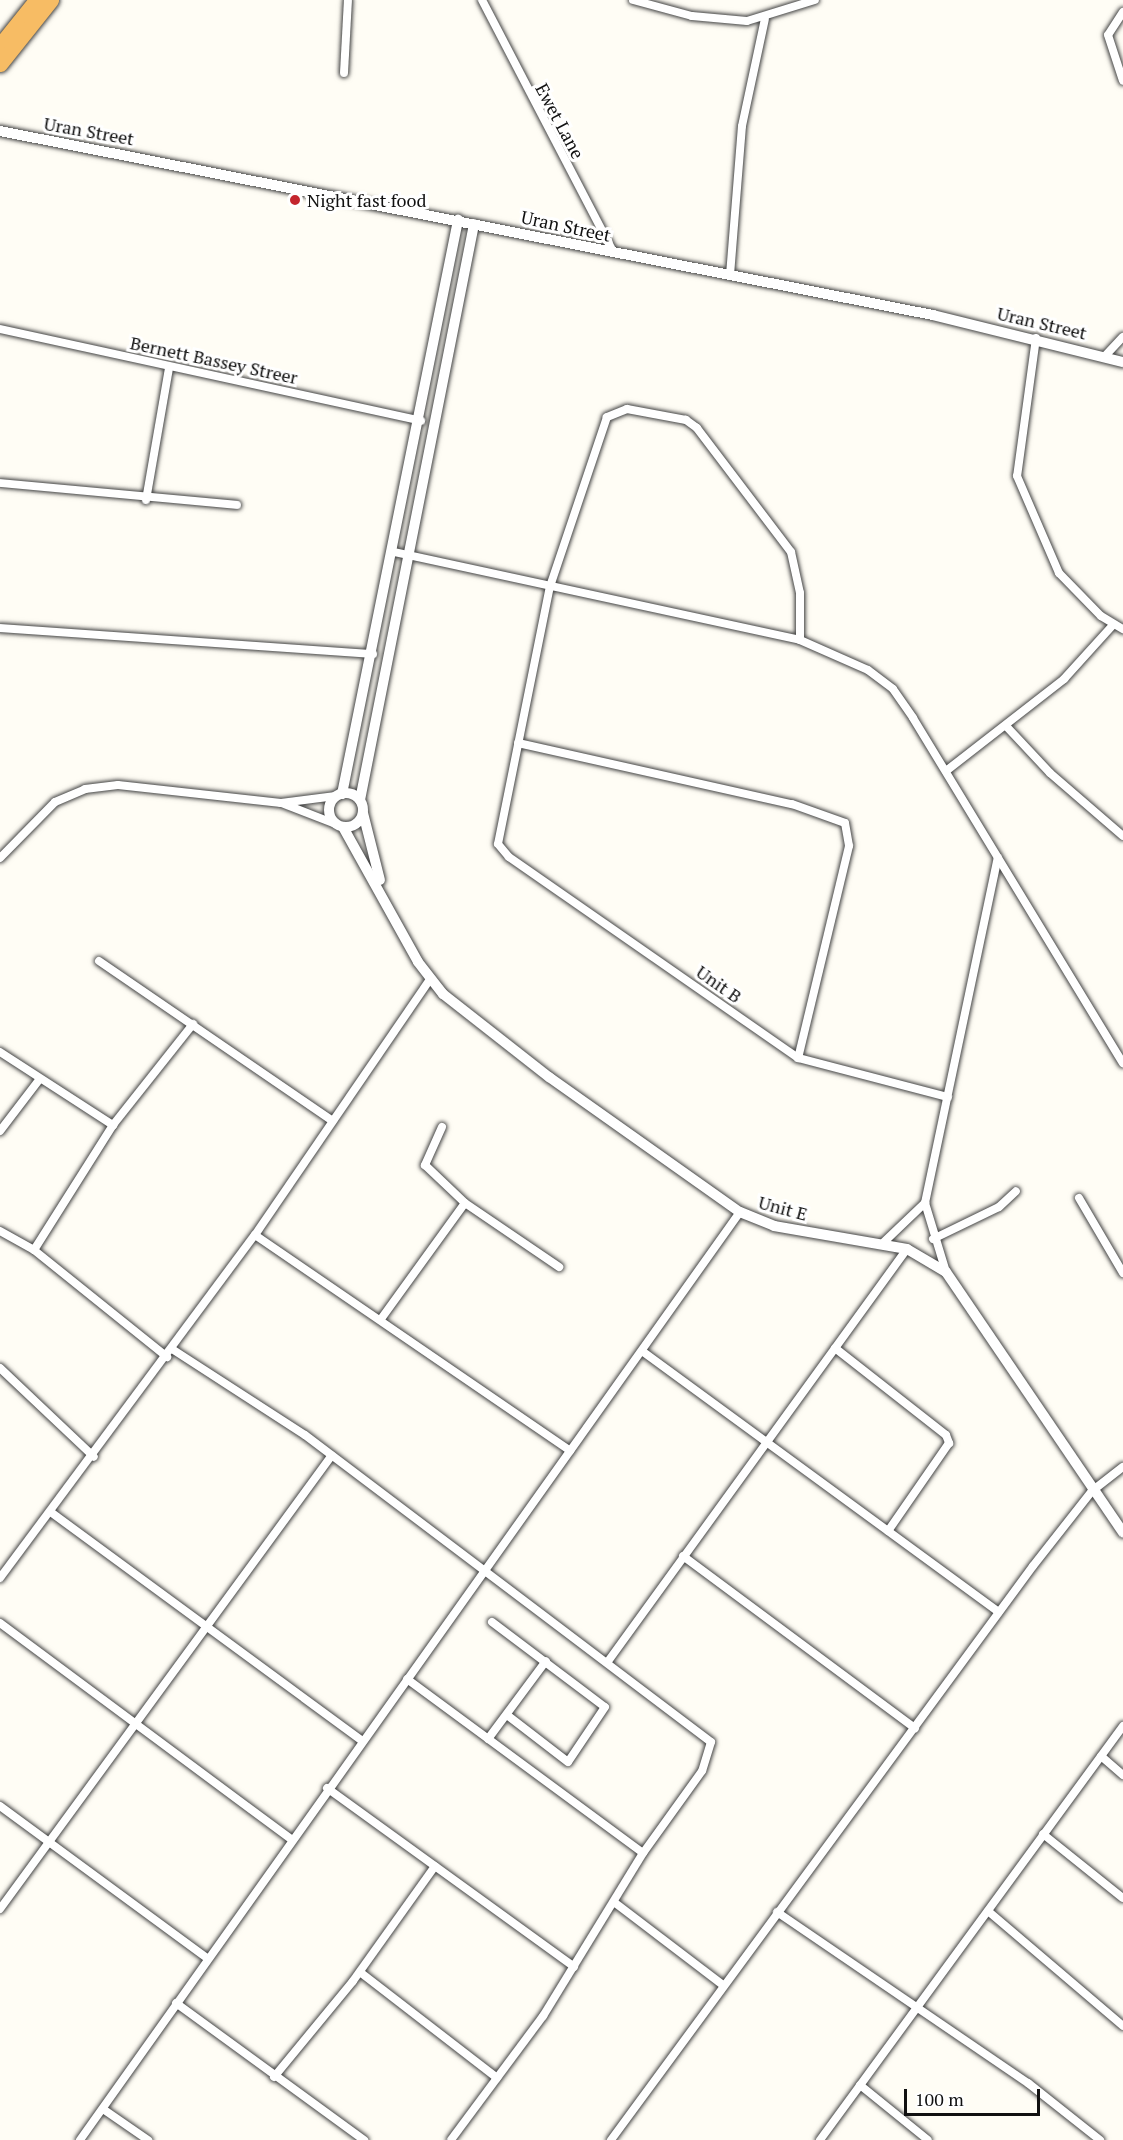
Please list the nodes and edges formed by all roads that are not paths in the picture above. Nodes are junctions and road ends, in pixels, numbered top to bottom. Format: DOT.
graph roads {
  1 [pos="36,0"];
  2 [pos="51,0"];
  3 [pos="348,0"];
  4 [pos="482,0"];
  5 [pos="633,0"];
  6 [pos="815,0"];
  7 [pos="674,4"];
  8 [pos="1123,12"];
  9 [pos="765,19"];
  10 [pos="0,45"];
  11 [pos="0,64"];
  12 [pos="344,73"];
  13 [pos="1123,81"];
  14 [pos="0,131"];
  15 [pos="458,220"];
  16 [pos="474,224"];
  17 [pos="615,253"];
  18 [pos="730,275"];
  19 [pos="0,329"];
  20 [pos="1123,337"];
  21 [pos="1036,338"];
  22 [pos="1105,356"];
  23 [pos="1123,362"];
  24 [pos="169,368"];
  25 [pos="421,421"];
  26 [pos="0,483"];
  27 [pos="146,500"];
  28 [pos="237,505"];
  29 [pos="394,552"];
  30 [pos="407,555"];
  31 [pos="550,586"];
  32 [pos="1113,625"];
  33 [pos="0,627"];
  34 [pos="1123,629"];
  35 [pos="800,640"];
  36 [pos="373,654"];
  37 [pos="1007,727"];
  38 [pos="518,743"];
  39 [pos="946,771"];
  40 [pos="339,795"];
  41 [pos="360,800"];
  42 [pos="281,803"];
  43 [pos="363,813"];
  44 [pos="338,825"];
  45 [pos="1123,836"];
  46 [pos="0,858"];
  47 [pos="998,858"];
  48 [pos="383,892"];
  49 [pos="99,961"];
  50 [pos="430,978"];
  51 [pos="193,1024"];
  52 [pos="0,1052"];
  53 [pos="798,1058"];
  54 [pos="1123,1062"];
  55 [pos="39,1080"];
  56 [pos="948,1097"];
  57 [pos="333,1121"];
  58 [pos="113,1125"];
  59 [pos="442,1127"];
  60 [pos="0,1131"];
  61 [pos="1016,1191"];
  62 [pos="1079,1198"];
  63 [pos="465,1203"];
  64 [pos="925,1203"];
  65 [pos="740,1212"];
  66 [pos="0,1231"];
  67 [pos="255,1235"];
  68 [pos="933,1239"];
  69 [pos="885,1242"];
  70 [pos="907,1249"];
  71 [pos="34,1250"];
  72 [pos="559,1267"];
  73 [pos="946,1272"];
  74 [pos="1123,1273"];
  75 [pos="381,1319"];
  76 [pos="835,1348"];
  77 [pos="642,1351"];
  78 [pos="169,1353"];
  79 [pos="0,1368"];
  80 [pos="764,1442"];
  81 [pos="570,1451"];
  82 [pos="332,1455"];
  83 [pos="94,1457"];
  84 [pos="1123,1467"];
  85 [pos="1092,1491"];
  86 [pos="52,1513"];
  87 [pos="888,1531"];
  88 [pos="1123,1532"];
  89 [pos="682,1556"];
  90 [pos="486,1568"];
  91 [pos="0,1578"];
  92 [pos="999,1612"];
  93 [pos="492,1622"];
  94 [pos="0,1623"];
  95 [pos="205,1625"];
  96 [pos="609,1660"];
  97 [pos="546,1661"];
  98 [pos="407,1679"];
  99 [pos="507,1716"];
  100 [pos="132,1725"];
  101 [pos="1123,1726"];
  102 [pos="915,1728"];
  103 [pos="488,1739"];
  104 [pos="361,1740"];
  105 [pos="1101,1756"];
  106 [pos="1123,1775"];
  107 [pos="327,1788"];
  108 [pos="0,1806"];
  109 [pos="1043,1834"];
  110 [pos="291,1839"];
  111 [pos="48,1842"];
  112 [pos="643,1853"];
  113 [pos="435,1866"];
  114 [pos="1123,1898"];
  115 [pos="614,1902"];
  116 [pos="0,1909"];
  117 [pos="988,1911"];
  118 [pos="777,1912"];
  119 [pos="207,1958"];
  120 [pos="574,1967"];
  121 [pos="360,1972"];
  122 [pos="723,1985"];
  123 [pos="176,2003"];
  124 [pos="918,2006"];
  125 [pos="1123,2026"];
  126 [pos="274,2077"];
  127 [pos="497,2078"];
  128 [pos="860,2085"];
  129 [pos="103,2109"];
  130 [pos="80,2140"];
  131 [pos="148,2140"];
  132 [pos="364,2140"];
  133 [pos="451,2140"];
  134 [pos="611,2140"];
  135 [pos="820,2140"];
  136 [pos="928,2140"];
  137 [pos="1100,2140"];
  1 -- 10 [label="highway"];
  2 -- 11 [label="highway"];
  3 -- 12 [label="street"];
  4 -- 17 [label="street, Ewet Lane"];
  5 -- 7 [label="street"];
  6 -- 9 [label="street"];
  7 -- 9 [label="street"];
  8 -- 13 [label="street"];
  9 -- 18 [label="street"];
  14 -- 15 [label="street, Uran Street"];
  15 -- 16 [label="street, Uran Street"];
  15 -- 25 [label="street"];
  16 -- 17 [label="street, Uran Street"];
  16 -- 30 [label="street"];
  17 -- 18 [label="street, Uran Street"];
  18 -- 21 [label="street, Uran Street"];
  19 -- 24 [label="street, Bernett Bassey Streer"];
  20 -- 22 [label="street"];
  21 -- 22 [label="street, Uran Street"];
  21 -- 32 [label="street"];
  22 -- 23 [label="street, Uran Street"];
  24 -- 25 [label="street, Bernett Bassey Streer"];
  24 -- 27 [label="street"];
  25 -- 29 [label="street"];
  26 -- 27 [label="street"];
  27 -- 28 [label="street"];
  29 -- 30 [label="street"];
  29 -- 36 [label="street"];
  30 -- 31 [label="street"];
  30 -- 41 [label="street"];
  31 -- 35 [label="street"];
  31 -- 35 [label="street"];
  31 -- 38 [label="street"];
  32 -- 34 [label="street"];
  32 -- 37 [label="street"];
  33 -- 36 [label="street"];
  35 -- 39 [label="street"];
  36 -- 40 [label="street"];
  37 -- 39 [label="street"];
  37 -- 45 [label="street"];
  38 -- 53 [label="street, Unit B"];
  38 -- 53 [label="street"];
  39 -- 47 [label="street"];
  40 -- 41 [label="street"];
  40 -- 42 [label="street"];
  40 -- 44 [label="street"];
  41 -- 43 [label="street"];
  42 -- 44 [label="street"];
  42 -- 46 [label="street"];
  43 -- 44 [label="street"];
  43 -- 48 [label="street"];
  44 -- 48 [label="street"];
  47 -- 54 [label="street"];
  47 -- 56 [label="street"];
  48 -- 50 [label="street, Unit E"];
  49 -- 51 [label="street"];
  50 -- 57 [label="street"];
  50 -- 65 [label="street, Unit E"];
  51 -- 57 [label="street"];
  51 -- 58 [label="street"];
  52 -- 55 [label="street"];
  53 -- 56 [label="street, Unit B"];
  55 -- 58 [label="street"];
  55 -- 60 [label="street"];
  56 -- 64 [label="street"];
  57 -- 67 [label="street"];
  58 -- 71 [label="street"];
  59 -- 63 [label="street"];
  61 -- 68 [label="street"];
  62 -- 74 [label="street"];
  63 -- 72 [label="street"];
  63 -- 75 [label="street"];
  64 -- 68 [label="street"];
  64 -- 69 [label="street"];
  65 -- 69 [label="street, Unit E"];
  65 -- 77 [label="street"];
  66 -- 71 [label="street"];
  67 -- 75 [label="street"];
  67 -- 78 [label="street"];
  68 -- 73 [label="street"];
  69 -- 70 [label="street, Unit E"];
  70 -- 73 [label="street, Unit E"];
  70 -- 76 [label="street"];
  71 -- 78 [label="street"];
  73 -- 85 [label="street, Unit E"];
  75 -- 81 [label="street"];
  76 -- 80 [label="street"];
  76 -- 87 [label="street"];
  77 -- 80 [label="street"];
  77 -- 81 [label="street"];
  78 -- 82 [label="street"];
  78 -- 83 [label="street"];
  79 -- 83 [label="street"];
  80 -- 87 [label="street"];
  80 -- 89 [label="street"];
  81 -- 90 [label="street"];
  82 -- 90 [label="street"];
  82 -- 95 [label="street"];
  83 -- 86 [label="street"];
  84 -- 85 [label="street"];
  85 -- 88 [label="street, Unit E"];
  85 -- 92 [label="street"];
  86 -- 91 [label="street"];
  86 -- 95 [label="street"];
  87 -- 92 [label="street"];
  89 -- 96 [label="street"];
  89 -- 102 [label="street"];
  90 -- 96 [label="street"];
  90 -- 98 [label="street"];
  92 -- 102 [label="street"];
  93 -- 97 [label="street"];
  94 -- 100 [label="street"];
  95 -- 100 [label="street"];
  95 -- 104 [label="street"];
  96 -- 112 [label="street"];
  97 -- 99 [label="street"];
  97 -- 99 [label="street"];
  98 -- 103 [label="street"];
  98 -- 104 [label="street"];
  99 -- 103 [label="street"];
  100 -- 110 [label="street"];
  100 -- 111 [label="street"];
  101 -- 105 [label="street"];
  102 -- 118 [label="street"];
  103 -- 112 [label="street"];
  104 -- 107 [label="street"];
  105 -- 106 [label="street"];
  105 -- 109 [label="street"];
  107 -- 110 [label="street"];
  107 -- 113 [label="street"];
  108 -- 111 [label="street"];
  109 -- 114 [label="street"];
  109 -- 117 [label="street"];
  110 -- 119 [label="street"];
  111 -- 116 [label="street"];
  111 -- 119 [label="street"];
  112 -- 115 [label="street"];
  113 -- 120 [label="street"];
  113 -- 121 [label="street"];
  115 -- 120 [label="street"];
  115 -- 122 [label="street"];
  117 -- 124 [label="street"];
  117 -- 125 [label="street"];
  118 -- 122 [label="street"];
  118 -- 124 [label="street"];
  119 -- 123 [label="street"];
  120 -- 127 [label="street"];
  121 -- 126 [label="street"];
  121 -- 127 [label="street"];
  122 -- 134 [label="street"];
  123 -- 126 [label="street"];
  123 -- 129 [label="street"];
  124 -- 128 [label="street"];
  124 -- 137 [label="street"];
  126 -- 132 [label="street"];
  127 -- 133 [label="street"];
  128 -- 135 [label="street"];
  128 -- 136 [label="street"];
  129 -- 130 [label="street"];
  129 -- 131 [label="street"];
}
